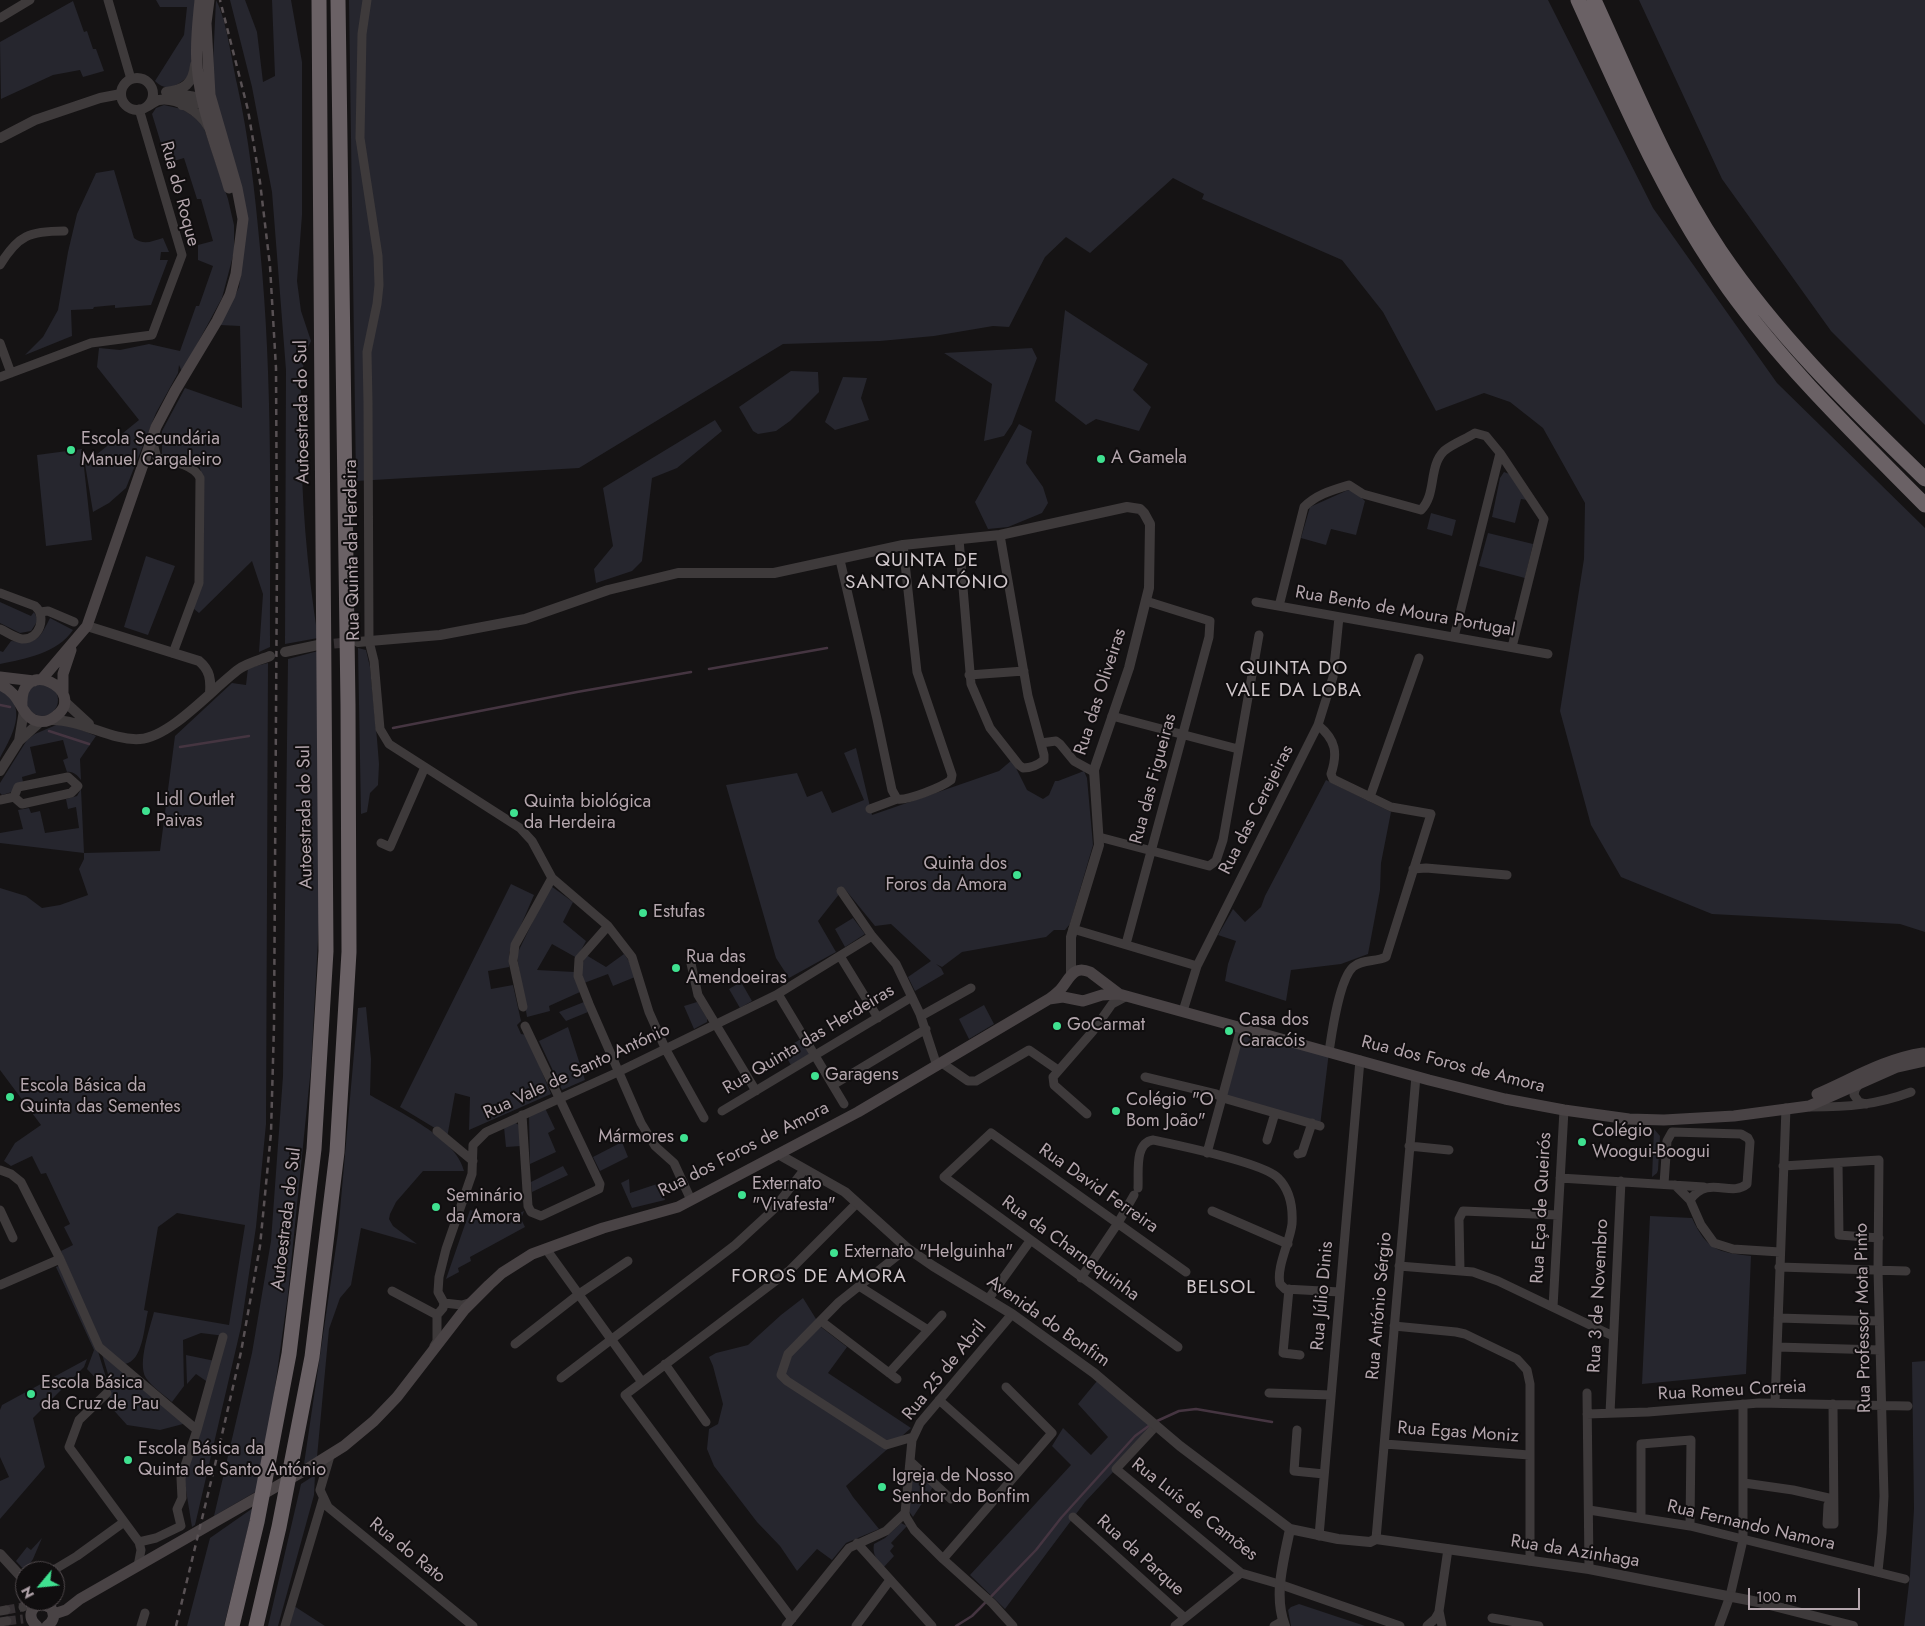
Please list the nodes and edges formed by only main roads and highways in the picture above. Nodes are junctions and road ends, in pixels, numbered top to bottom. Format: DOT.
graph roads {
  1 [pos="200,0"];
  2 [pos="209,0"];
  3 [pos="318,0"];
  4 [pos="338,0"];
  5 [pos="1578,0"];
  6 [pos="1594,0"];
  7 [pos="238,261"];
  8 [pos="1925,479"];
  9 [pos="1925,505"];
  10 [pos="73,645"];
  11 [pos="0,677"];
  12 [pos="38,680"];
  13 [pos="0,685"];
  14 [pos="63,698"];
  15 [pos="23,708"];
  16 [pos="1092,974"];
  17 [pos="1069,977"];
  18 [pos="1123,995"];
  19 [pos="1049,999"];
  20 [pos="1090,999"];
  21 [pos="1074,1000"];
  22 [pos="1925,1053"];
  23 [pos="1925,1060"];
  24 [pos="1786,1108"];
  25 [pos="52,1611"];
  26 [pos="54,1614"];
  27 [pos="48,1626"];
  28 [pos="232,1626"];
  29 [pos="256,1626"];
  1 -- 7 [label="main road"];
  2 -- 7 [label="main road"];
  3 -- 28 [label="highway, Autoestrada do Sul"];
  4 -- 29 [label="highway"];
  5 -- 9 [label="highway"];
  6 -- 8 [label="highway"];
  7 -- 10 [label="main road"];
  10 -- 12 [label="main road"];
  10 -- 14 [label="main road"];
  11 -- 12 [label="main road"];
  12 -- 14 [label="main road"];
  12 -- 15 [label="main road"];
  13 -- 15 [label="main road"];
  14 -- 15 [label="main road"];
  16 -- 17 [label="main road"];
  16 -- 18 [label="main road"];
  16 -- 20 [label="main road"];
  17 -- 19 [label="main road, Rua dos Foros de Amora"];
  17 -- 21 [label="main road"];
  18 -- 20 [label="main road"];
  18 -- 24 [label="main road, Rua dos Foros de Amora"];
  19 -- 21 [label="main road"];
  19 -- 26 [label="main road, Rua dos Foros de Amora"];
  20 -- 21 [label="main road"];
  22 -- 24 [label="main road"];
  23 -- 24 [label="main road"];
  25 -- 26 [label="main road"];
  26 -- 27 [label="main road"];
}
